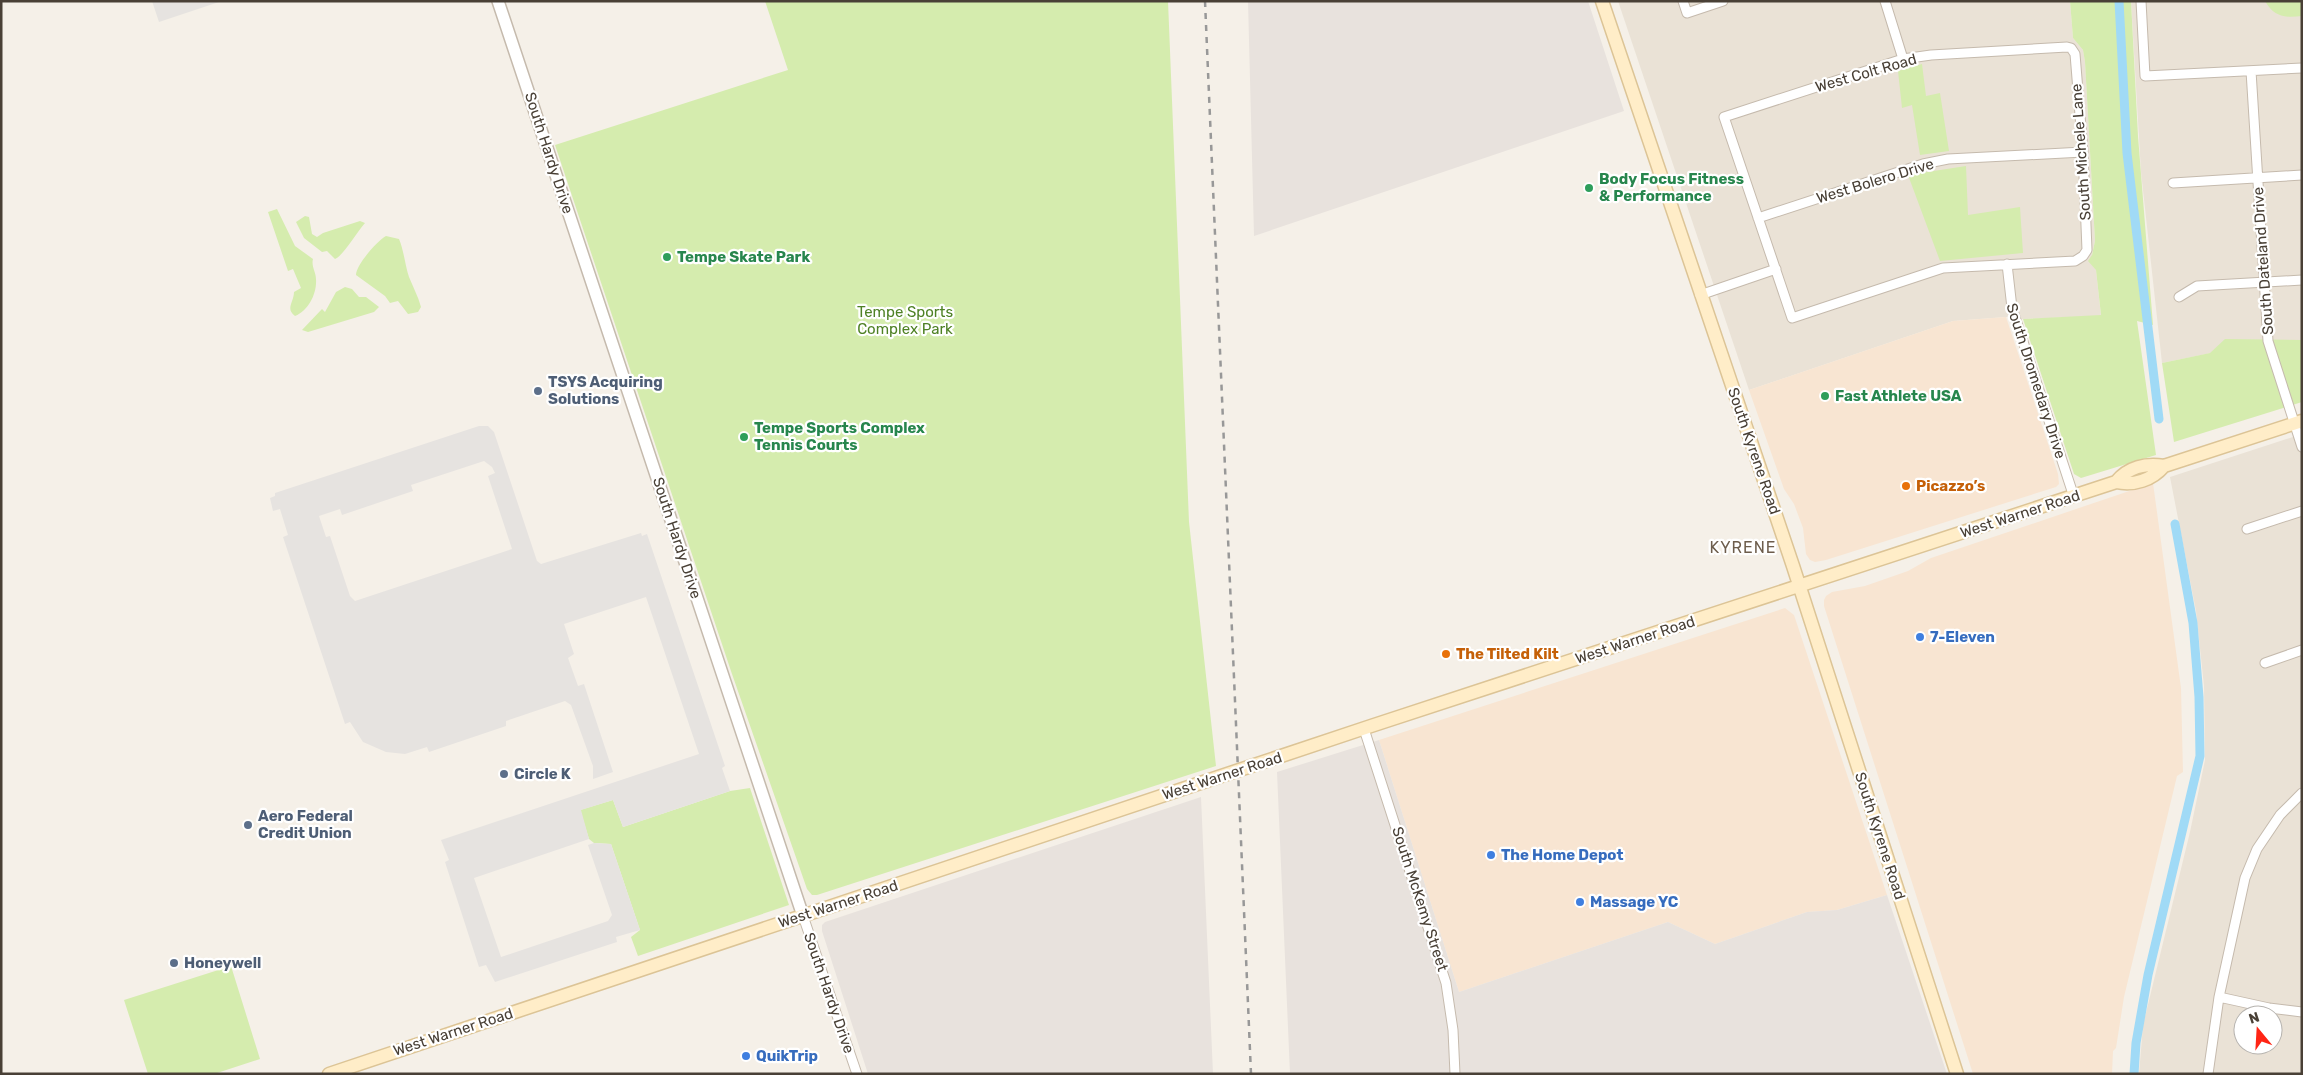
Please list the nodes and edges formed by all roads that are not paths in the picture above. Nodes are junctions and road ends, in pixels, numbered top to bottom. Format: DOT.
graph roads {
  1 [pos="498,1"];
  2 [pos="1602,1"];
  3 [pos="1683,1"];
  4 [pos="1723,1"];
  5 [pos="1885,1"];
  6 [pos="2140,1"];
  7 [pos="2071,48"];
  8 [pos="1903,59"];
  9 [pos="2302,68"];
  10 [pos="2252,71"];
  11 [pos="2083,152"];
  12 [pos="2302,174"];
  13 [pos="2258,177"];
  14 [pos="2173,183"];
  15 [pos="1758,218"];
  16 [pos="2007,264"];
  17 [pos="1776,269"];
  18 [pos="2302,280"];
  19 [pos="2263,282"];
  20 [pos="1700,295"];
  21 [pos="2179,297"];
  22 [pos="2298,422"];
  23 [pos="2302,447"];
  24 [pos="2074,497"];
  25 [pos="2302,511"];
  26 [pos="2247,529"];
  27 [pos="1800,587"];
  28 [pos="2302,650"];
  29 [pos="2265,663"];
  30 [pos="1364,728"];
  31 [pos="2302,793"];
  32 [pos="803,916"];
  33 [pos="2219,997"];
  34 [pos="2302,1012"];
  35 [pos="329,1074"];
  36 [pos="857,1074"];
  37 [pos="1455,1074"];
  38 [pos="1957,1074"];
  39 [pos="2208,1074"];
  1 -- 32 [label="street, South Hardy Drive"];
  2 -- 20 [label="main road, South Kyrene Road"];
  3 -- 4 [label="street"];
  5 -- 8 [label="street"];
  6 -- 10 [label="street"];
  7 -- 8 [label="street, West Colt Road"];
  7 -- 11 [label="street, South Michele Lane"];
  8 -- 15 [label="street, West Colt Road"];
  9 -- 10 [label="street"];
  10 -- 13 [label="street, South Dateland Drive"];
  11 -- 15 [label="street, West Bolero Drive"];
  11 -- 16 [label="street, South Michele Lane"];
  12 -- 13 [label="street"];
  13 -- 14 [label="street"];
  13 -- 19 [label="street, South Dateland Drive"];
  15 -- 17 [label="street"];
  16 -- 17 [label="street"];
  16 -- 24 [label="street, South Dromedary Drive"];
  17 -- 20 [label="street"];
  18 -- 19 [label="street"];
  19 -- 21 [label="street"];
  19 -- 22 [label="street, South Dateland Drive"];
  20 -- 27 [label="main road, South Kyrene Road"];
  22 -- 23 [label="street, South Dateland Drive"];
  22 -- 24 [label="main road, West Warner Road"];
  24 -- 27 [label="main road, West Warner Road"];
  25 -- 26 [label="street"];
  27 -- 30 [label="main road, West Warner Road"];
  27 -- 38 [label="main road, South Kyrene Road"];
  28 -- 29 [label="street"];
  30 -- 32 [label="main road, West Warner Road"];
  30 -- 37 [label="street, South McKemy Street"];
  31 -- 33 [label="street"];
  32 -- 35 [label="main road, West Warner Road"];
  32 -- 36 [label="street, South Hardy Drive"];
  33 -- 34 [label="street"];
  33 -- 39 [label="street"];
}
